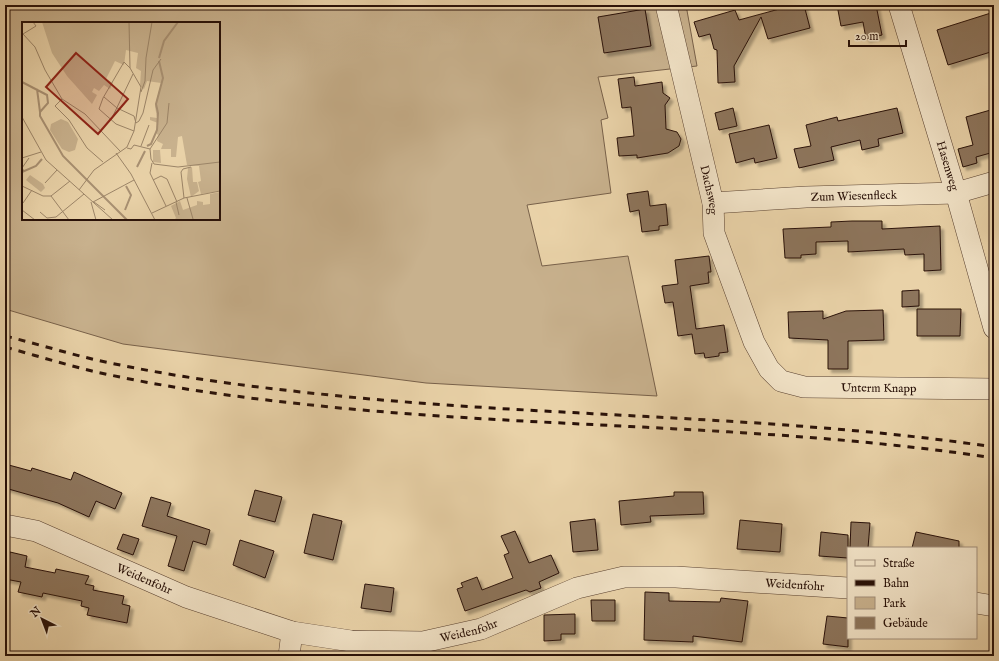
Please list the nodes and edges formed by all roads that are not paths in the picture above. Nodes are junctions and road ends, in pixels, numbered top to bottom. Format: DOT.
graph roads {
  1 [pos="666,5"];
  2 [pos="899,5"];
  3 [pos="994,182"];
  4 [pos="956,193"];
  5 [pos="713,203"];
  6 [pos="994,328"];
  7 [pos="769,369"];
  8 [pos="994,389"];
  9 [pos="5,525"];
  10 [pos="847,588"];
  11 [pos="977,603"];
  12 [pos="994,606"];
  13 [pos="292,632"];
  14 [pos="289,656"];
  1 -- 5 [label="street, Dachsweg"];
  2 -- 4 [label="street, Hasenweg"];
  3 -- 4 [label="street, Zum Wiesenfleck"];
  4 -- 5 [label="street, Zum Wiesenfleck"];
  4 -- 6 [label="street, Hasenweg"];
  5 -- 7 [label="street, Dachsweg"];
  7 -- 8 [label="street, Unterm Knapp"];
  9 -- 13 [label="street, Weidenfohr"];
  10 -- 13 [label="street, Weidenfohr"];
  11 -- 12 [label="street"];
  13 -- 14 [label="street"];
}
